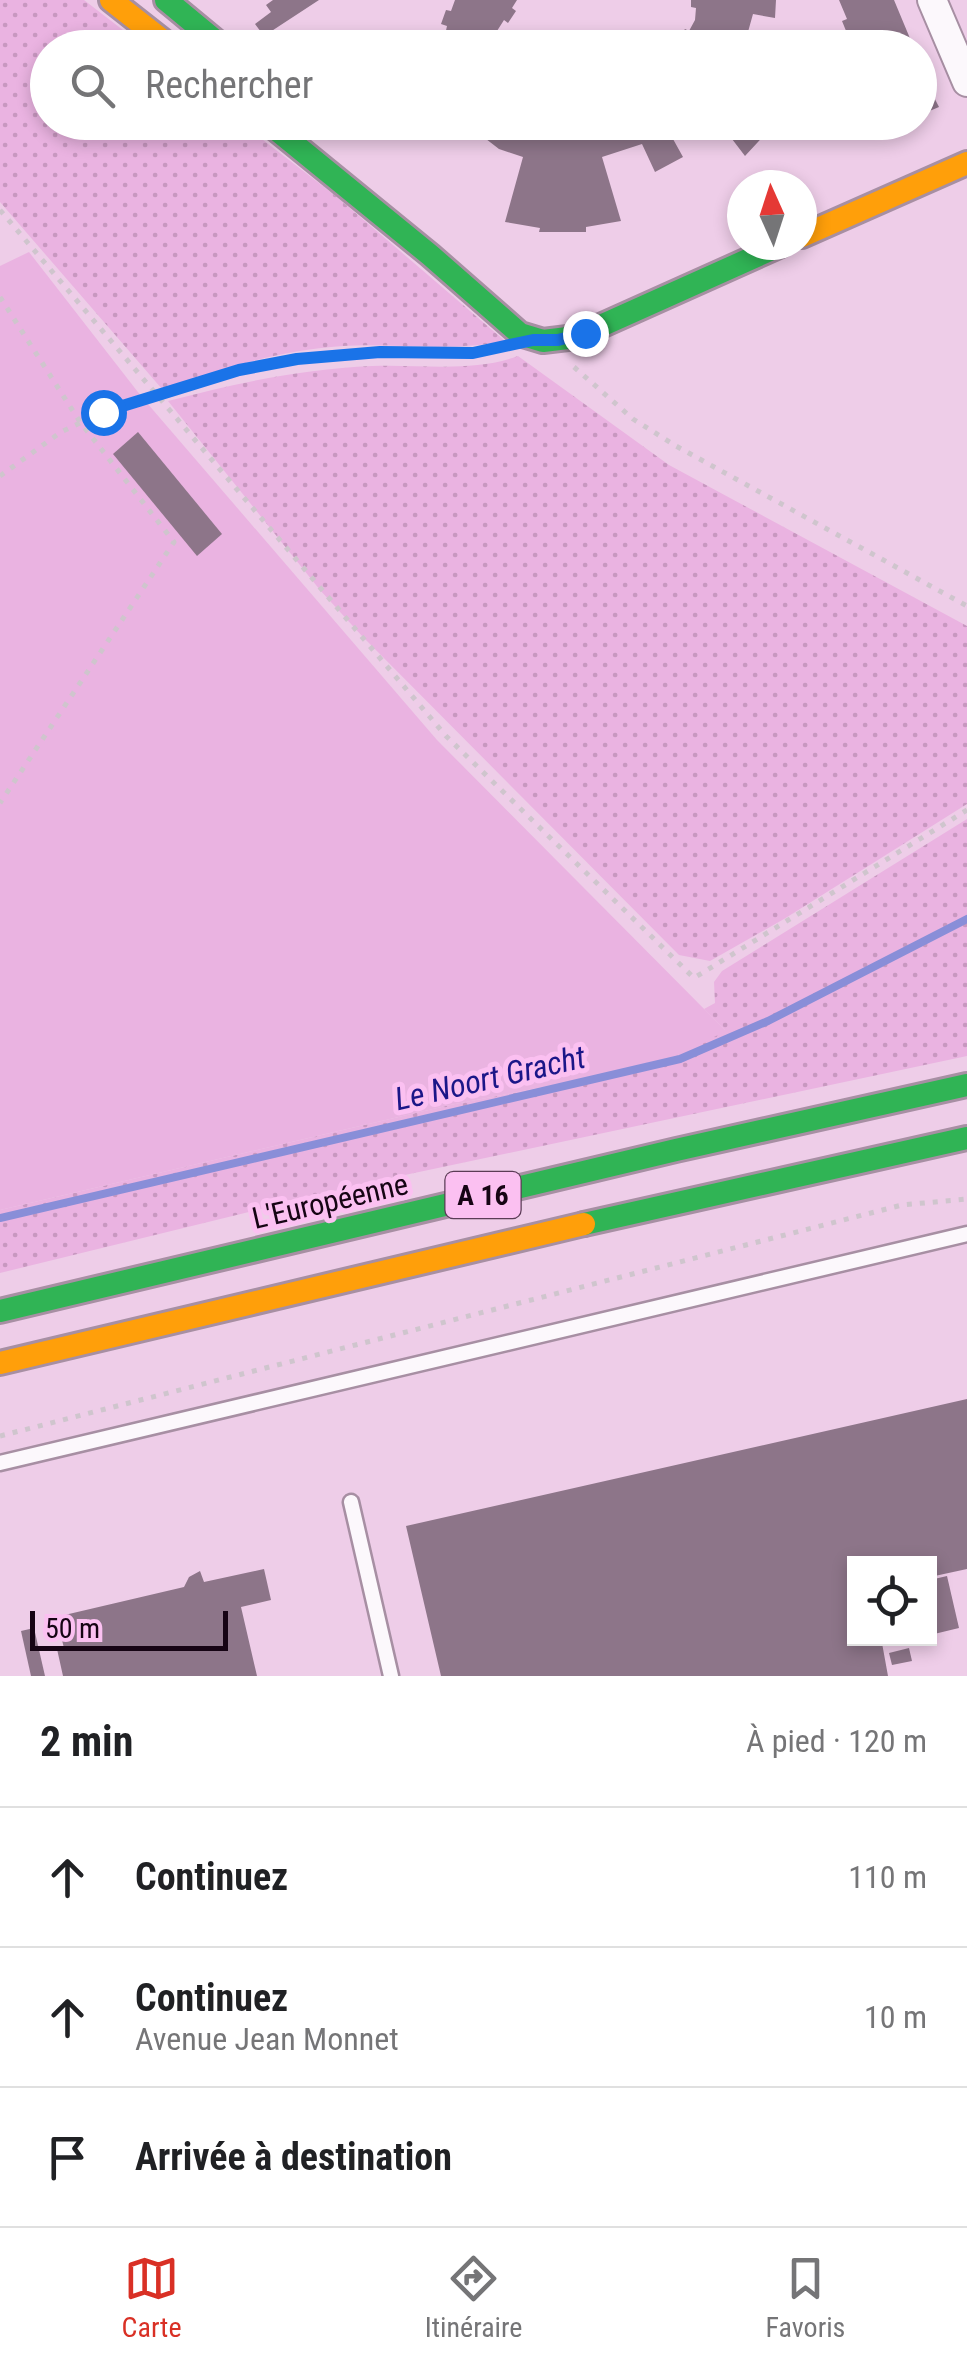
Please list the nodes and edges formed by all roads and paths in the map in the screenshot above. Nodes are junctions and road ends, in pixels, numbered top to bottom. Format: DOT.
graph roads {
  1 [pos="111,0"];
  2 [pos="166,0"];
  3 [pos="932,0"];
  4 [pos="149,30"];
  5 [pos="202,30"];
  6 [pos="967,82"];
  7 [pos="289,140"];
  8 [pos="320,140"];
  9 [pos="967,163"];
  10 [pos="0,210"];
  11 [pos="817,229"];
  12 [pos="430,255"];
  13 [pos="748,260"];
  14 [pos="0,297"];
  15 [pos="541,340"];
  16 [pos="154,396"];
  17 [pos="80,422"];
  18 [pos="0,476"];
  19 [pos="967,606"];
  20 [pos="0,804"];
  21 [pos="967,810"];
  22 [pos="967,1085"];
  23 [pos="967,1138"];
  24 [pos="967,1199"];
  25 [pos="967,1234"];
  26 [pos="0,1311"];
  27 [pos="0,1363"];
  28 [pos="0,1436"];
  29 [pos="0,1463"];
  30 [pos="351,1502"];
  31 [pos="391,1676"];
  1 -- 4 [label="main road"];
  2 -- 5 [label="main road"];
  3 -- 6 [label="street"];
  7 -- 12 [label="main road"];
  8 -- 12 [label="main road"];
  9 -- 11 [label="main road"];
  10 -- 16 [label="path"];
  12 -- 15 [label="main road"];
  13 -- 15 [label="main road"];
  14 -- 17 [label="path"];
  15 -- 16 [label="path"];
  15 -- 19 [label="path"];
  16 -- 17 [label="path"];
  16 -- 21 [label="path"];
  17 -- 18 [label="path"];
  17 -- 20 [label="path"];
  22 -- 26 [label="main road, L'Européenne / A 16"];
  23 -- 27 [label="main road, A 16"];
  24 -- 28 [label="path"];
  25 -- 29 [label="lane"];
  30 -- 31 [label="lane"];
}
